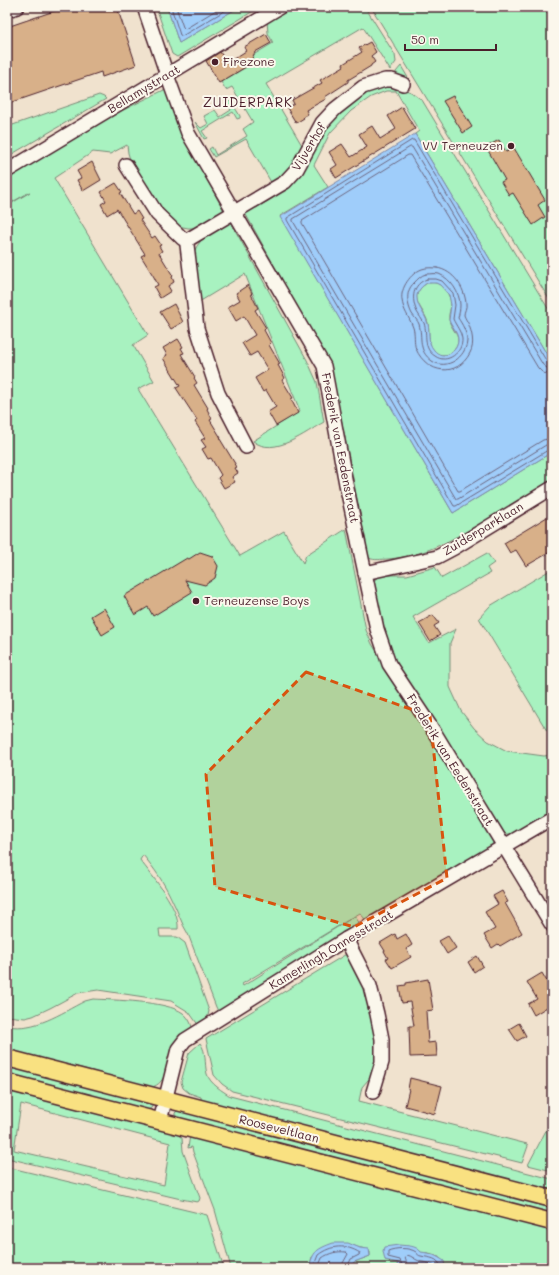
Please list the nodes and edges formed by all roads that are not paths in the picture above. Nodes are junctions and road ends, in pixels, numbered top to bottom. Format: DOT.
graph roads {
  1 [pos="17,7"];
  2 [pos="144,7"];
  3 [pos="280,7"];
  4 [pos="7,10"];
  5 [pos="395,68"];
  6 [pos="167,75"];
  7 [pos="385,80"];
  8 [pos="402,84"];
  9 [pos="126,165"];
  10 [pos="7,171"];
  11 [pos="235,213"];
  12 [pos="186,241"];
  13 [pos="246,447"];
  14 [pos="552,488"];
  15 [pos="365,573"];
  16 [pos="552,818"];
  17 [pos="505,846"];
  18 [pos="552,923"];
  19 [pos="346,940"];
  20 [pos="7,1058"];
  21 [pos="7,1082"];
  22 [pos="373,1092"];
  23 [pos="166,1099"];
  24 [pos="160,1122"];
  25 [pos="552,1199"];
  26 [pos="552,1222"];
  1 -- 4 [label="street"];
  2 -- 6 [label="street, Frederik van Eedenstraat"];
  3 -- 6 [label="street, Bellamystraat"];
  5 -- 7 [label="street"];
  6 -- 10 [label="street, Bellamystraat"];
  6 -- 11 [label="street, Frederik van Eedenstraat"];
  7 -- 8 [label="street"];
  7 -- 11 [label="street, Vijverhof"];
  9 -- 12 [label="street"];
  11 -- 12 [label="street, Vijverhof"];
  11 -- 15 [label="street, Frederik van Eedenstraat"];
  12 -- 13 [label="street"];
  14 -- 15 [label="street, Zuiderparklaan"];
  15 -- 17 [label="street, Frederik van Eedenstraat"];
  16 -- 17 [label="street, Kamerlingh Onnesstraat"];
  17 -- 18 [label="street, Frederik van Eedenstraat"];
  17 -- 19 [label="street, Kamerlingh Onnesstraat"];
  19 -- 22 [label="street"];
  19 -- 23 [label="street, Kamerlingh Onnesstraat"];
  20 -- 23 [label="main road, Rooseveltlaan"];
  21 -- 24 [label="main road, Rooseveltlaan"];
  23 -- 24 [label="street, Kamerlingh Onnesstraat"];
  23 -- 25 [label="main road, Rooseveltlaan"];
  24 -- 26 [label="main road, Rooseveltlaan"];
}
